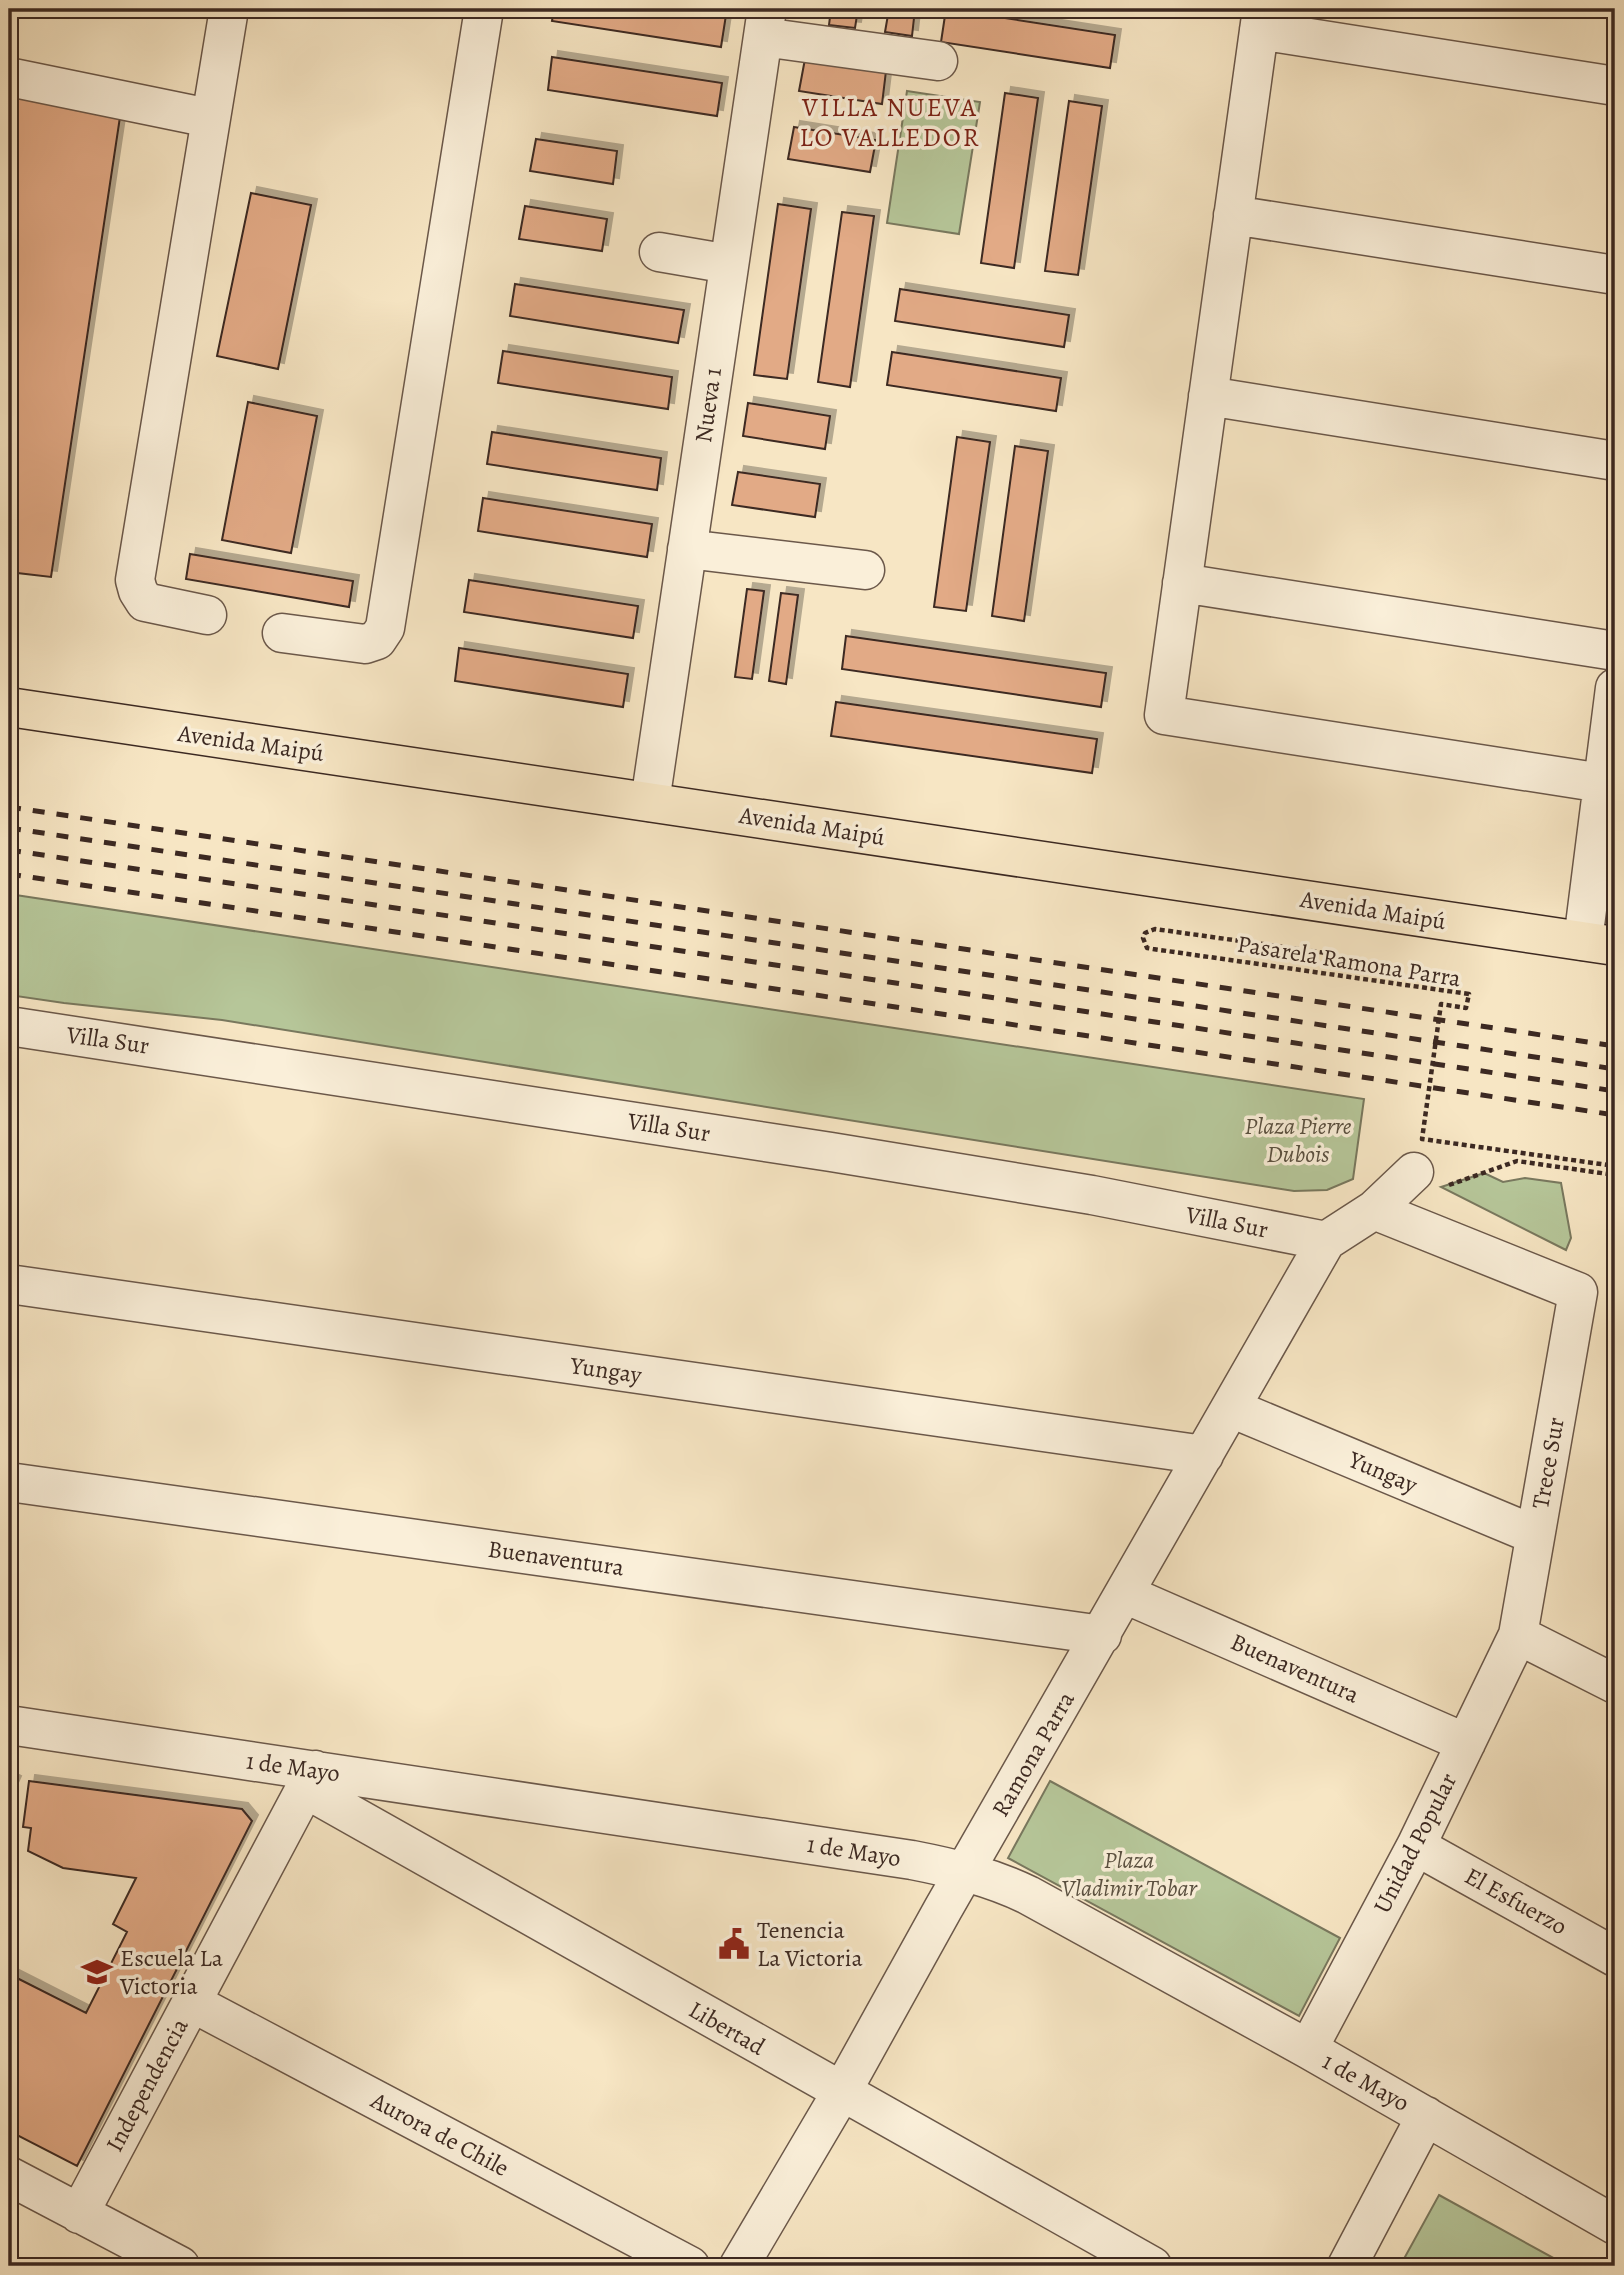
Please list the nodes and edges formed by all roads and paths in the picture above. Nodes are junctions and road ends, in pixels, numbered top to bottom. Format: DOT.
graph roads {
  1 [pos="229,9"];
  2 [pos="484,9"];
  3 [pos="1260,19"];
  4 [pos="765,23"];
  5 [pos="938,61"];
  6 [pos="9,77"];
  7 [pos="1615,86"];
  8 [pos="209,118"];
  9 [pos="1233,215"];
  10 [pos="659,252"];
  11 [pos="729,264"];
  12 [pos="1615,275"];
  13 [pos="1208,396"];
  14 [pos="1615,461"];
  15 [pos="687,549"];
  16 [pos="865,570"];
  17 [pos="1182,583"];
  18 [pos="207,614"];
  19 [pos="282,633"];
  20 [pos="1615,651"];
  21 [pos="1615,688"];
  22 [pos="9,707"];
  23 [pos="1609,784"];
  24 [pos="650,802"];
  25 [pos="1599,944"];
  26 [pos="1333,954"];
  27 [pos="9,1026"];
  28 [pos="1517,1161"];
  29 [pos="1615,1166"];
  30 [pos="1414,1172"];
  31 [pos="1615,1175"];
  32 [pos="1374,1210"];
  33 [pos="1326,1241"];
  34 [pos="9,1284"];
  35 [pos="1231,1408"];
  36 [pos="1204,1455"];
  37 [pos="9,1482"];
  38 [pos="1535,1535"];
  39 [pos="1125,1594"];
  40 [pos="1102,1634"];
  41 [pos="1518,1634"];
  42 [pos="1615,1684"];
  43 [pos="9,1725"];
  44 [pos="1466,1743"];
  45 [pos="309,1779"];
  46 [pos="1416,1846"];
  47 [pos="966,1871"];
  48 [pos="1615,1957"];
  49 [pos="191,2002"];
  50 [pos="1308,2049"];
  51 [pos="841,2093"];
  52 [pos="1426,2116"];
  53 [pos="9,2176"];
  54 [pos="79,2214"];
  55 [pos="1615,2225"];
  56 [pos="180,2266"];
  57 [pos="690,2266"];
  58 [pos="739,2266"];
  59 [pos="1152,2266"];
  60 [pos="1347,2266"];
  1 -- 8 [label="street"];
  2 -- 19 [label="street"];
  3 -- 7 [label="street"];
  3 -- 9 [label="street"];
  4 -- 5 [label="street"];
  4 -- 11 [label="street, Nueva 1"];
  6 -- 8 [label="street"];
  8 -- 18 [label="street"];
  9 -- 12 [label="street"];
  9 -- 13 [label="street"];
  10 -- 11 [label="street"];
  11 -- 15 [label="street, Nueva 1"];
  13 -- 14 [label="street"];
  13 -- 17 [label="street"];
  15 -- 16 [label="street"];
  15 -- 24 [label="street, Nueva 1"];
  17 -- 20 [label="street"];
  17 -- 23 [label="street"];
  21 -- 23 [label="street"];
  22 -- 24 [label="main road, Avenida Maipú"];
  23 -- 25 [label="street"];
  24 -- 25 [label="main road, Avenida Maipú"];
  26 -- 29 [label="path, Pasarela Ramona Parra, bridge"];
  27 -- 33 [label="street, Villa Sur"];
  28 -- 31 [label="path"];
  30 -- 32 [label="street"];
  32 -- 33 [label="street"];
  32 -- 38 [label="street, Trece Sur"];
  33 -- 35 [label="street, Ramona Parra"];
  34 -- 36 [label="street, Yungay"];
  35 -- 36 [label="street, Ramona Parra"];
  35 -- 38 [label="street, Yungay"];
  36 -- 39 [label="street, Ramona Parra"];
  37 -- 40 [label="street, Buenaventura"];
  38 -- 41 [label="street, Trece Sur"];
  39 -- 40 [label="street, Ramona Parra"];
  39 -- 44 [label="street, Buenaventura"];
  40 -- 47 [label="street, Ramona Parra"];
  41 -- 42 [label="street"];
  41 -- 44 [label="street, Unidad Popular"];
  43 -- 45 [label="street, 1 de Mayo"];
  44 -- 46 [label="street, Unidad Popular"];
  45 -- 47 [label="street, 1 de Mayo"];
  45 -- 49 [label="street, Independencia"];
  45 -- 51 [label="street, Libertad"];
  46 -- 48 [label="street, El Esfuerzo"];
  46 -- 50 [label="street, Unidad Popular"];
  47 -- 50 [label="street, 1 de Mayo"];
  47 -- 51 [label="street, Ramona Parra"];
  49 -- 54 [label="street, Independencia"];
  49 -- 57 [label="street, Aurora de Chile"];
  50 -- 52 [label="street, 1 de Mayo"];
  51 -- 58 [label="street, Ramona Parra"];
  51 -- 59 [label="street, Libertad"];
  52 -- 55 [label="street, 1 de Mayo"];
  52 -- 60 [label="street"];
  53 -- 54 [label="street"];
  54 -- 56 [label="street"];
}
